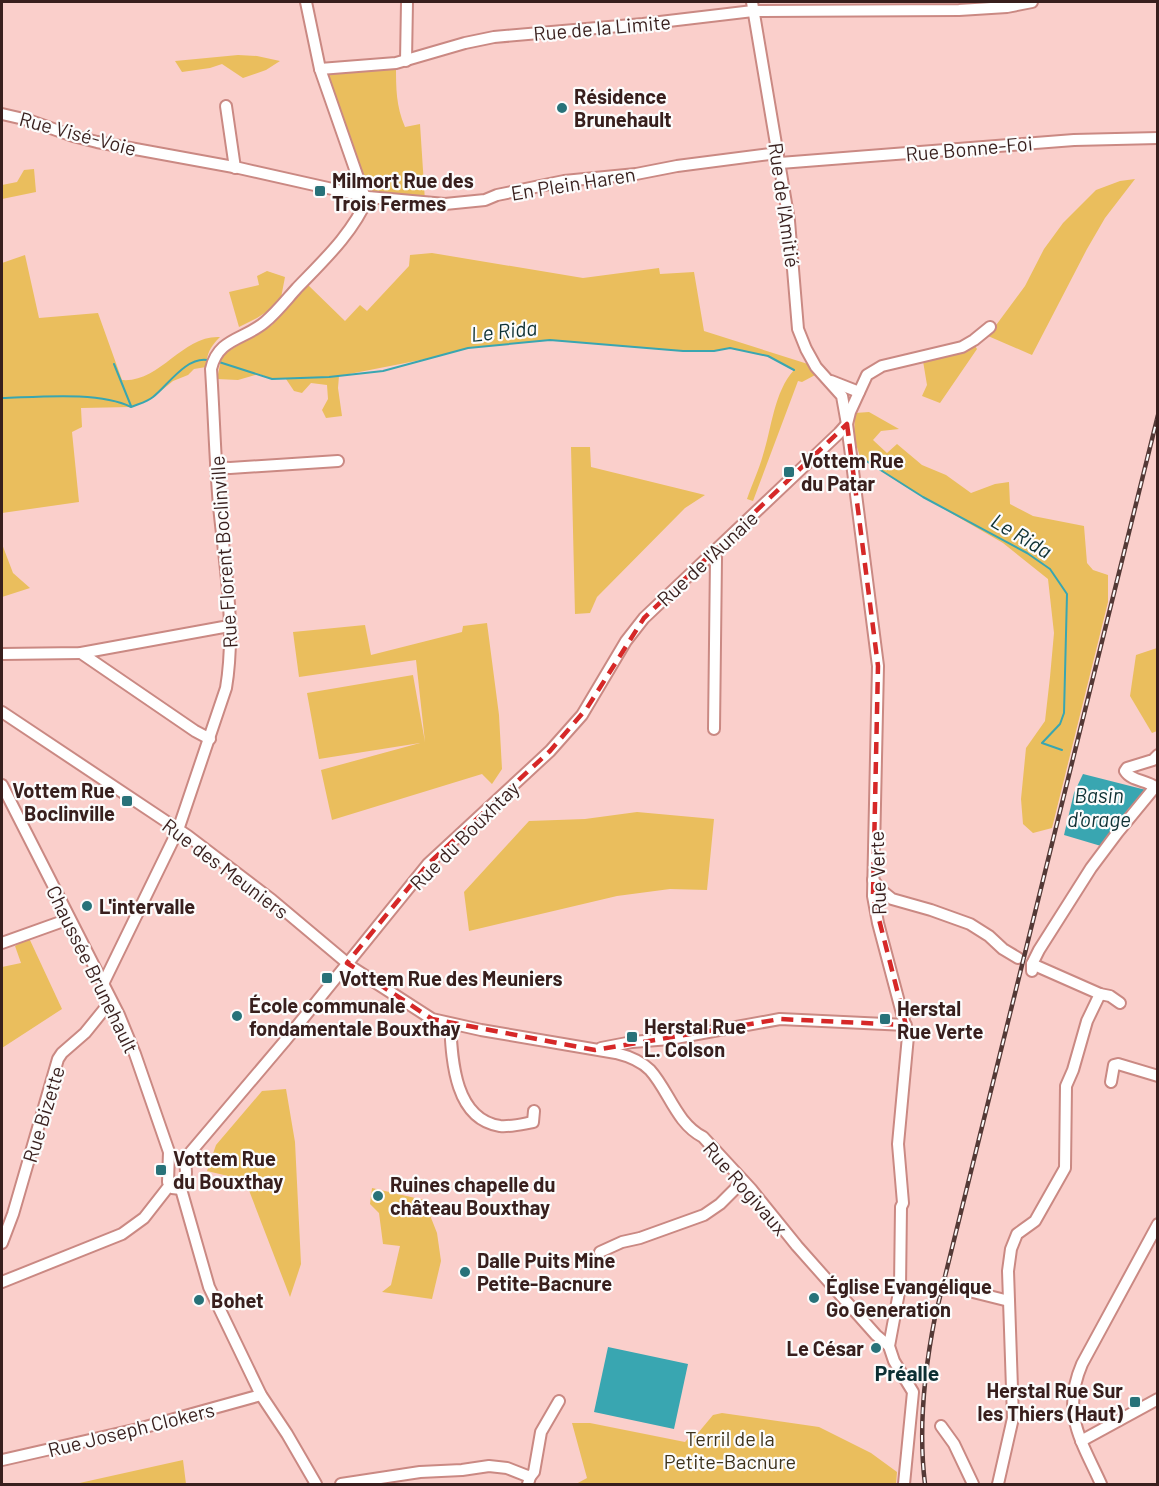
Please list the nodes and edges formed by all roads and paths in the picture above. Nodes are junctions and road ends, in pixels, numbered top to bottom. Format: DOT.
graph roads {
  1 [pos="306,2"];
  2 [pos="407,2"];
  3 [pos="1032,2"];
  4 [pos="753,6"];
  5 [pos="406,61"];
  6 [pos="320,69"];
  7 [pos="226,106"];
  8 [pos="2,114"];
  9 [pos="1158,138"];
  10 [pos="779,158"];
  11 [pos="235,168"];
  12 [pos="366,196"];
  13 [pos="990,327"];
  14 [pos="830,380"];
  15 [pos="859,392"];
  16 [pos="842,396"];
  17 [pos="847,424"];
  18 [pos="338,461"];
  19 [pos="216,467"];
  20 [pos="714,551"];
  21 [pos="230,626"];
  22 [pos="106,649"];
  23 [pos="81,653"];
  24 [pos="2,654"];
  25 [pos="102,668"];
  26 [pos="587,708"];
  27 [pos="2,712"];
  28 [pos="714,729"];
  29 [pos="210,739"];
  30 [pos="1158,755"];
  31 [pos="2,785"];
  32 [pos="178,830"];
  33 [pos="873,880"];
  34 [pos="69,919"];
  35 [pos="2,943"];
  36 [pos="1018,958"];
  37 [pos="347,963"];
  38 [pos="103,984"];
  39 [pos="1100,994"];
  40 [pos="111,1001"];
  41 [pos="1120,1003"];
  42 [pos="450,1024"];
  43 [pos="906,1025"];
  44 [pos="631,1043"];
  45 [pos="595,1050"];
  46 [pos="628,1056"];
  47 [pos="1158,1076"];
  48 [pos="1111,1082"];
  49 [pos="534,1111"];
  50 [pos="171,1158"];
  51 [pos="184,1160"];
  52 [pos="743,1181"];
  53 [pos="169,1186"];
  54 [pos="181,1189"];
  55 [pos="1158,1224"];
  56 [pos="2,1243"];
  57 [pos="600,1252"];
  58 [pos="2,1282"];
  59 [pos="973,1292"];
  60 [pos="1009,1301"];
  61 [pos="892,1331"];
  62 [pos="880,1338"];
  63 [pos="889,1346"];
  64 [pos="261,1395"];
  65 [pos="1158,1399"];
  66 [pos="559,1401"];
  67 [pos="941,1426"];
  68 [pos="1081,1441"];
  69 [pos="2,1461"];
  70 [pos="529,1481"];
  71 [pos="316,1485"];
  72 [pos="340,1485"];
  73 [pos="904,1485"];
  74 [pos="973,1485"];
  75 [pos="998,1485"];
  76 [pos="1101,1485"];
  1 -- 6 [label="street"];
  2 -- 5 [label="street"];
  3 -- 4 [label="street, Rue de la Limite"];
  4 -- 5 [label="street, Rue de la Limite"];
  4 -- 10 [label="street, Rue de l'Amitié"];
  5 -- 6 [label="street, Rue de la Limite"];
  6 -- 12 [label="street"];
  7 -- 11 [label="street"];
  8 -- 11 [label="street, Rue Visé-Voie"];
  9 -- 10 [label="street, Rue Bonne-Foi"];
  10 -- 12 [label="street, En Plein Haren"];
  10 -- 14 [label="street, Rue de l'Amitié"];
  11 -- 12 [label="street, En Plein Haren"];
  12 -- 19 [label="street, Rue Florent Boclinville"];
  13 -- 15 [label="street"];
  14 -- 15 [label="street"];
  14 -- 16 [label="street, Rue de l'Amitié"];
  15 -- 17 [label="street"];
  16 -- 17 [label="street, Rue Verte"];
  17 -- 20 [label="street, Rue de l'Aunaie"];
  17 -- 33 [label="street, Rue Verte"];
  18 -- 19 [label="street"];
  19 -- 21 [label="street, Rue Florent Boclinville"];
  20 -- 26 [label="street, Rue de l'Aunaie"];
  20 -- 28 [label="street"];
  21 -- 22 [label="street"];
  21 -- 29 [label="street, Rue Florent Boclinville"];
  22 -- 23 [label="street"];
  22 -- 25 [label="street"];
  23 -- 24 [label="street"];
  23 -- 25 [label="street"];
  25 -- 29 [label="street"];
  26 -- 37 [label="street, Rue du Bouxhtay"];
  27 -- 32 [label="street, Rue des Meuniers"];
  29 -- 32 [label="street, Rue Florent Boclinville"];
  30 -- 39 [label="street"];
  31 -- 34 [label="street, Chaussée Brunehault"];
  32 -- 37 [label="street, Rue des Meuniers"];
  32 -- 38 [label="street, Rue Florent Boclinville"];
  33 -- 36 [label="street"];
  33 -- 43 [label="street, Rue Verte"];
  34 -- 35 [label="street"];
  34 -- 38 [label="street, Chaussée Brunehault"];
  37 -- 42 [label="street, Rue des Meuniers"];
  37 -- 51 [label="street, Rue du Bouxhtay"];
  38 -- 40 [label="street, Chaussée Brunehault"];
  39 -- 41 [label="street"];
  39 -- 60 [label="street"];
  40 -- 50 [label="street, Chaussée Brunehault"];
  40 -- 56 [label="street, Rue Bizette"];
  42 -- 45 [label="street, Rue des Meuniers"];
  42 -- 49 [label="street"];
  43 -- 44 [label="street"];
  43 -- 61 [label="street, Rue Verte"];
  44 -- 45 [label="street"];
  44 -- 46 [label="street"];
  45 -- 46 [label="street, Rue Rogivaux"];
  46 -- 52 [label="street, Rue Rogivaux"];
  47 -- 48 [label="street"];
  50 -- 51 [label="street"];
  50 -- 53 [label="street, Chaussée Brunehault"];
  51 -- 54 [label="street"];
  52 -- 57 [label="street"];
  52 -- 62 [label="street, Rue Rogivaux"];
  53 -- 54 [label="street"];
  53 -- 58 [label="street"];
  54 -- 64 [label="street"];
  55 -- 68 [label="street"];
  59 -- 60 [label="street"];
  60 -- 75 [label="street"];
  61 -- 62 [label="street"];
  61 -- 63 [label="street, Rue Verte"];
  62 -- 63 [label="street, Rue Rogivaux"];
  63 -- 73 [label="street"];
  64 -- 69 [label="street, Rue Joseph Clokers"];
  64 -- 71 [label="street"];
  65 -- 68 [label="street"];
  66 -- 70 [label="street"];
  67 -- 74 [label="street"];
  68 -- 76 [label="street"];
  70 -- 72 [label="street"];
}
